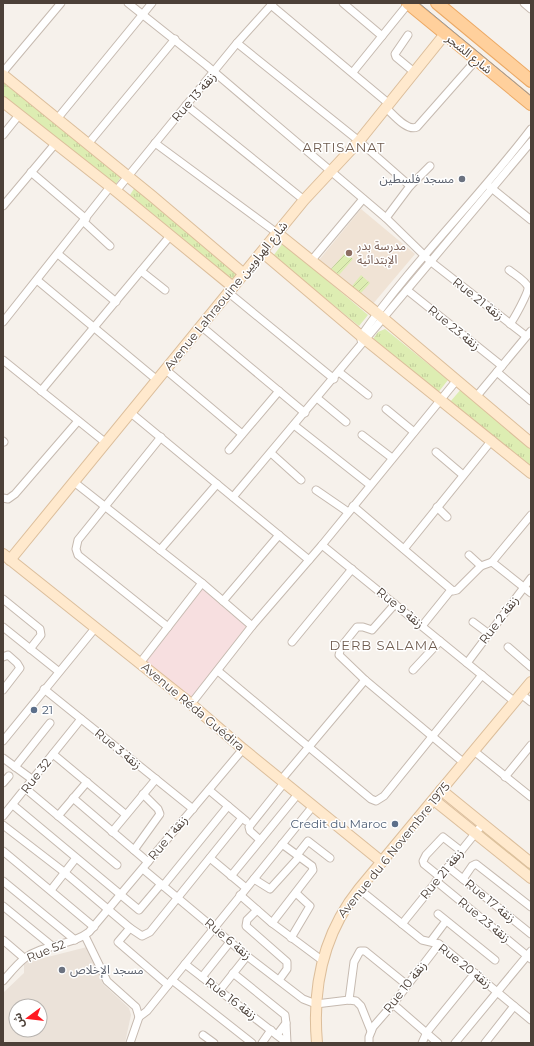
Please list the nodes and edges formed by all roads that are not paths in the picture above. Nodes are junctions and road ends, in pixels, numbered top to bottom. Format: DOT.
graph roads {
  1 [pos="61,3"];
  2 [pos="128,3"];
  3 [pos="152,3"];
  4 [pos="343,3"];
  5 [pos="408,3"];
  6 [pos="437,3"];
  7 [pos="272,4"];
  8 [pos="143,14"];
  9 [pos="445,34"];
  10 [pos="408,35"];
  11 [pos="382,36"];
  12 [pos="175,39"];
  13 [pos="237,43"];
  14 [pos="477,59"];
  15 [pos="3,72"];
  16 [pos="353,72"];
  17 [pos="414,72"];
  18 [pos="214,73"];
  19 [pos="3,75"];
  20 [pos="531,81"];
  21 [pos="3,102"];
  22 [pos="531,104"];
  23 [pos="186,105"];
  24 [pos="387,105"];
  25 [pos="19,115"];
  26 [pos="57,119"];
  27 [pos="531,129"];
  28 [pos="3,135"];
  29 [pos="359,141"];
  30 [pos="531,142"];
  31 [pos="155,143"];
  32 [pos="55,144"];
  33 [pos="88,144"];
  34 [pos="525,149"];
  35 [pos="430,166"];
  36 [pos="31,172"];
  37 [pos="330,172"];
  38 [pos="128,176"];
  39 [pos="486,184"];
  40 [pos="410,186"];
  41 [pos="113,189"];
  42 [pos="492,189"];
  43 [pos="363,199"];
  44 [pos="304,200"];
  45 [pos="3,206"];
  46 [pos="386,218"];
  47 [pos="531,220"];
  48 [pos="85,221"];
  49 [pos="277,233"];
  50 [pos="170,236"];
  51 [pos="110,246"];
  52 [pos="262,252"];
  53 [pos="58,254"];
  54 [pos="424,254"];
  55 [pos="311,261"];
  56 [pos="430,261"];
  57 [pos="509,270"];
  58 [pos="141,271"];
  59 [pos="244,274"];
  60 [pos="37,280"];
  61 [pos="165,290"];
  62 [pos="231,290"];
  63 [pos="407,290"];
  64 [pos="116,302"];
  65 [pos="380,316"];
  66 [pos="3,322"];
  67 [pos="510,324"];
  68 [pos="201,326"];
  69 [pos="94,328"];
  70 [pos="529,334"];
  71 [pos="362,340"];
  72 [pos="3,360"];
  73 [pos="499,369"];
  74 [pos="166,370"];
  75 [pos="339,372"];
  76 [pos="334,379"];
  77 [pos="157,380"];
  78 [pos="456,381"];
  79 [pos="41,391"];
  80 [pos="279,391"];
  81 [pos="368,394"];
  82 [pos="476,397"];
  83 [pos="317,398"];
  84 [pos="441,400"];
  85 [pos="531,401"];
  86 [pos="386,409"];
  87 [pos="131,413"];
  88 [pos="305,413"];
  89 [pos="78,421"];
  90 [pos="346,422"];
  91 [pos="294,425"];
  92 [pos="414,432"];
  93 [pos="242,434"];
  94 [pos="362,436"];
  95 [pos="161,438"];
  96 [pos="492,440"];
  97 [pos="106,443"];
  98 [pos="531,444"];
  99 [pos="229,450"];
  100 [pos="436,452"];
  101 [pos="271,453"];
  102 [pos="392,458"];
  103 [pos="531,473"];
  104 [pos="463,475"];
  105 [pos="301,480"];
  106 [pos="74,482"];
  107 [pos="217,484"];
  108 [pos="370,485"];
  109 [pos="316,490"];
  110 [pos="233,497"];
  111 [pos="3,498"];
  112 [pos="105,506"];
  113 [pos="353,506"];
  114 [pos="437,507"];
  115 [pos="348,512"];
  116 [pos="531,515"];
  117 [pos="447,517"];
  118 [pos="279,534"];
  119 [pos="322,545"];
  120 [pos="404,549"];
  121 [pos="160,550"];
  122 [pos="469,555"];
  123 [pos="5,556"];
  124 [pos="310,560"];
  125 [pos="492,562"];
  126 [pos="481,566"];
  127 [pos="352,569"];
  128 [pos="531,578"];
  129 [pos="202,583"];
  130 [pos="524,587"];
  131 [pos="451,590"];
  132 [pos="531,593"];
  133 [pos="3,599"];
  134 [pos="223,601"];
  135 [pos="395,604"];
  136 [pos="473,622"];
  137 [pos="252,626"];
  138 [pos="422,626"];
  139 [pos="3,627"];
  140 [pos="96,627"];
  141 [pos="168,627"];
  142 [pos="489,634"];
  143 [pos="440,641"];
  144 [pos="292,642"];
  145 [pos="508,647"];
  146 [pos="30,649"];
  147 [pos="3,657"];
  148 [pos="467,662"];
  149 [pos="140,663"];
  150 [pos="531,667"];
  151 [pos="218,670"];
  152 [pos="413,670"];
  153 [pos="58,671"];
  154 [pos="482,675"];
  155 [pos="365,680"];
  156 [pos="44,689"];
  157 [pos="3,690"];
  158 [pos="525,691"];
  159 [pos="531,702"];
  160 [pos="191,704"];
  161 [pos="81,719"];
  162 [pos="50,723"];
  163 [pos="432,736"];
  164 [pos="3,741"];
  165 [pos="531,745"];
  166 [pos="309,747"];
  167 [pos="243,749"];
  168 [pos="474,751"];
  169 [pos="53,754"];
  170 [pos="3,758"];
  171 [pos="464,762"];
  172 [pos="15,767"];
  173 [pos="9,776"];
  174 [pos="505,777"];
  175 [pos="156,779"];
  176 [pos="33,780"];
  177 [pos="282,781"];
  178 [pos="86,782"];
  179 [pos="3,783"];
  180 [pos="26,789"];
  181 [pos="208,790"];
  182 [pos="441,790"];
  183 [pos="143,794"];
  184 [pos="298,794"];
  185 [pos="531,797"];
  186 [pos="73,798"];
  187 [pos="434,800"];
  188 [pos="228,806"];
  189 [pos="313,806"];
  190 [pos="193,809"];
  191 [pos="7,810"];
  192 [pos="125,814"];
  193 [pos="58,816"];
  194 [pos="242,818"];
  195 [pos="250,824"];
  196 [pos="3,825"];
  197 [pos="482,825"];
  198 [pos="112,832"];
  199 [pos="476,834"];
  200 [pos="260,840"];
  201 [pos="282,844"];
  202 [pos="134,850"];
  203 [pos="3,851"];
  204 [pos="461,851"];
  205 [pos="298,856"];
  206 [pos="76,858"];
  207 [pos="210,858"];
  208 [pos="330,858"];
  209 [pos="148,862"];
  210 [pos="382,862"];
  211 [pos="531,863"];
  212 [pos="117,865"];
  213 [pos="448,867"];
  214 [pos="143,869"];
  215 [pos="64,872"];
  216 [pos="231,876"];
  217 [pos="531,878"];
  218 [pos="254,879"];
  219 [pos="438,879"];
  220 [pos="463,879"];
  221 [pos="3,881"];
  222 [pos="162,885"];
  223 [pos="246,888"];
  224 [pos="359,889"];
  225 [pos="51,890"];
  226 [pos="296,893"];
  227 [pos="121,895"];
  228 [pos="240,895"];
  229 [pos="178,898"];
  230 [pos="3,906"];
  231 [pos="531,907"];
  232 [pos="110,909"];
  233 [pos="257,910"];
  234 [pos="438,914"];
  235 [pos="446,921"];
  236 [pos="272,923"];
  237 [pos="402,924"];
  238 [pos="94,927"];
  239 [pos="130,928"];
  240 [pos="214,929"];
  241 [pos="531,934"];
  242 [pos="84,936"];
  243 [pos="291,938"];
  244 [pos="74,940"];
  245 [pos="431,941"];
  246 [pos="6,942"];
  247 [pos="230,942"];
  248 [pos="439,944"];
  249 [pos="52,946"];
  250 [pos="3,951"];
  251 [pos="530,955"];
  252 [pos="247,956"];
  253 [pos="24,958"];
  254 [pos="495,960"];
  255 [pos="323,961"];
  256 [pos="185,964"];
  257 [pos="475,973"];
  258 [pos="233,974"];
  259 [pos="202,977"];
  260 [pos="279,980"];
  261 [pos="3,981"];
  262 [pos="170,982"];
  263 [pos="407,985"];
  264 [pos="220,990"];
  265 [pos="497,991"];
  266 [pos="349,1000"];
  267 [pos="316,1004"];
  268 [pos="393,1004"];
  269 [pos="514,1006"];
  270 [pos="139,1017"];
  271 [pos="531,1020"];
  272 [pos="286,1023"];
  273 [pos="371,1031"];
  274 [pos="274,1032"];
  275 [pos="427,1032"];
  276 [pos="203,1035"];
  277 [pos="456,1042"];
  278 [pos="488,1042"];
  279 [pos="130,1043"];
  280 [pos="214,1043"];
  281 [pos="252,1043"];
  282 [pos="262,1043"];
  283 [pos="287,1043"];
  284 [pos="318,1043"];
  285 [pos="369,1043"];
  286 [pos="422,1043"];
  287 [pos="438,1043"];
  1 -- 15 [label="street"];
  2 -- 8 [label="street, Rue 21 زنقة"];
  3 -- 8 [label="street"];
  4 -- 11 [label="street"];
  5 -- 9 [label="main road, شارع الشجر"];
  5 -- 11 [label="street"];
  6 -- 20 [label="main road, شارع الشجر"];
  7 -- 13 [label="street, Rue 13 زنقة"];
  7 -- 16 [label="street"];
  8 -- 12 [label="street, Rue 21 زنقة"];
  8 -- 26 [label="street"];
  9 -- 14 [label="main road, شارع الشجر"];
  9 -- 17 [label="street, Avenue Lahraouine شارع الهراويين"];
  10 -- 17 [label="street"];
  11 -- 16 [label="street"];
  12 -- 18 [label="street, Rue 21 زنقة"];
  12 -- 33 [label="street"];
  13 -- 18 [label="street, Rue 13 زنقة"];
  13 -- 29 [label="street"];
  14 -- 22 [label="main road, شارع الشجر"];
  14 -- 24 [label="street"];
  16 -- 24 [label="street"];
  17 -- 24 [label="street, Avenue Lahraouine شارع الهراويين"];
  18 -- 23 [label="street, Rue 13 زنقة"];
  18 -- 37 [label="street, Rue 21 زنقة"];
  19 -- 26 [label="street"];
  21 -- 25 [label="street"];
  23 -- 31 [label="street, Rue 13 زنقة"];
  23 -- 44 [label="street"];
  24 -- 29 [label="street, Avenue Lahraouine شارع الهراويين"];
  25 -- 28 [label="street"];
  25 -- 32 [label="street"];
  26 -- 33 [label="street"];
  27 -- 34 [label="street"];
  29 -- 37 [label="street, Avenue Lahraouine شارع الهراويين"];
  29 -- 40 [label="street"];
  30 -- 34 [label="street"];
  31 -- 38 [label="street, Rue 13 زنقة"];
  31 -- 49 [label="street"];
  32 -- 36 [label="street"];
  32 -- 41 [label="street"];
  33 -- 38 [label="street"];
  34 -- 39 [label="street"];
  34 -- 42 [label="street"];
  35 -- 40 [label="street"];
  36 -- 45 [label="street"];
  36 -- 48 [label="street"];
  37 -- 43 [label="street, Rue 21 زنقة"];
  37 -- 44 [label="street, Avenue Lahraouine شارع الهراويين"];
  38 -- 41 [label="street, Rue 13 زنقة"];
  38 -- 59 [label="street"];
  39 -- 42 [label="street"];
  39 -- 54 [label="street"];
  40 -- 46 [label="street"];
  41 -- 48 [label="street, Rue 13 زنقة"];
  41 -- 50 [label="street"];
  42 -- 47 [label="street"];
  42 -- 56 [label="street"];
  43 -- 46 [label="street, Rue 21 زنقة"];
  43 -- 55 [label="street"];
  44 -- 49 [label="street, Avenue Lahraouine شارع الهراويين"];
  46 -- 54 [label="street, Rue 21 زنقة"];
  48 -- 51 [label="street"];
  48 -- 53 [label="street, Rue 13 زنقة"];
  49 -- 52 [label="street, Avenue Lahraouine شارع الهراويين"];
  49 -- 55 [label="street"];
  50 -- 58 [label="street"];
  50 -- 62 [label="street"];
  52 -- 59 [label="street, Avenue Lahraouine شارع الهراويين"];
  52 -- 71 [label="street"];
  53 -- 60 [label="street, Rue 13 زنقة"];
  53 -- 64 [label="street"];
  54 -- 56 [label="street, Rue 21 زنقة"];
  54 -- 65 [label="street"];
  55 -- 65 [label="street"];
  56 -- 63 [label="street"];
  56 -- 67 [label="street, Rue 21 زنقة"];
  57 -- 67 [label="street"];
  58 -- 61 [label="street"];
  58 -- 64 [label="street"];
  59 -- 62 [label="street, Avenue Lahraouine شارع الهراويين"];
  60 -- 66 [label="street, Rue 13 زنقة"];
  60 -- 69 [label="street"];
  62 -- 68 [label="street, Avenue Lahraouine شارع الهراويين"];
  62 -- 76 [label="street"];
  63 -- 65 [label="street"];
  63 -- 73 [label="street, Rue 23 زنقة"];
  64 -- 69 [label="street"];
  65 -- 71 [label="street"];
  65 -- 78 [label="street"];
  67 -- 70 [label="street, Rue 21 زنقة"];
  68 -- 74 [label="street, Avenue Lahraouine شارع الهراويين"];
  68 -- 80 [label="street"];
  69 -- 77 [label="street"];
  69 -- 79 [label="street"];
  70 -- 73 [label="street"];
  71 -- 75 [label="street"];
  71 -- 84 [label="street"];
  72 -- 79 [label="street"];
  73 -- 82 [label="street"];
  73 -- 85 [label="street, Rue 23 زنقة"];
  74 -- 77 [label="street, Avenue Lahraouine شارع الهراويين"];
  74 -- 93 [label="street"];
  75 -- 76 [label="street"];
  75 -- 81 [label="street"];
  76 -- 83 [label="street"];
  77 -- 87 [label="street, Avenue Lahraouine شارع الهراويين"];
  78 -- 82 [label="street"];
  78 -- 84 [label="street"];
  79 -- 89 [label="street"];
  80 -- 88 [label="street"];
  80 -- 93 [label="street"];
  82 -- 98 [label="street"];
  83 -- 88 [label="street"];
  83 -- 90 [label="street"];
  84 -- 92 [label="street"];
  84 -- 96 [label="street"];
  86 -- 92 [label="street"];
  87 -- 95 [label="street"];
  87 -- 97 [label="street, Avenue Lahraouine شارع الهراويين"];
  88 -- 91 [label="street"];
  89 -- 97 [label="street"];
  89 -- 111 [label="street"];
  91 -- 101 [label="street"];
  91 -- 108 [label="street"];
  92 -- 102 [label="street"];
  93 -- 99 [label="street"];
  94 -- 102 [label="street"];
  95 -- 107 [label="street"];
  95 -- 112 [label="street"];
  96 -- 103 [label="street"];
  96 -- 104 [label="street"];
  97 -- 106 [label="street, Avenue Lahraouine شارع الهراويين"];
  100 -- 104 [label="street"];
  101 -- 105 [label="street"];
  101 -- 110 [label="street"];
  102 -- 108 [label="street"];
  104 -- 114 [label="street"];
  106 -- 112 [label="street"];
  106 -- 123 [label="street, Avenue Lahraouine شارع الهراويين"];
  107 -- 110 [label="street"];
  107 -- 121 [label="street"];
  108 -- 113 [label="street"];
  109 -- 115 [label="street"];
  110 -- 118 [label="street"];
  112 -- 121 [label="street"];
  112 -- 141 [label="street"];
  113 -- 115 [label="street"];
  113 -- 120 [label="street"];
  114 -- 117 [label="street"];
  114 -- 120 [label="street"];
  115 -- 119 [label="street"];
  116 -- 125 [label="street"];
  118 -- 124 [label="street"];
  118 -- 134 [label="street"];
  119 -- 124 [label="street"];
  119 -- 127 [label="street, Rue 9 زنقة"];
  120 -- 131 [label="street"];
  121 -- 129 [label="street"];
  122 -- 126 [label="street"];
  123 -- 140 [label="street, Avenue Réda Guédira"];
  124 -- 137 [label="street"];
  125 -- 126 [label="street"];
  125 -- 130 [label="street"];
  126 -- 131 [label="street"];
  127 -- 135 [label="street, Rue 9 زنقة"];
  127 -- 144 [label="street"];
  128 -- 130 [label="street, Rue 2 زنقة"];
  129 -- 134 [label="street"];
  129 -- 141 [label="street"];
  130 -- 132 [label="street"];
  130 -- 142 [label="street, Rue 2 زنقة"];
  131 -- 138 [label="street"];
  133 -- 146 [label="street"];
  134 -- 137 [label="street"];
  135 -- 138 [label="street, Rue 9 زنقة"];
  135 -- 155 [label="street"];
  136 -- 142 [label="street"];
  137 -- 151 [label="street"];
  138 -- 143 [label="street, Rue 9 زنقة"];
  139 -- 146 [label="street"];
  140 -- 149 [label="street, Avenue Réda Guédira"];
  140 -- 153 [label="street"];
  141 -- 149 [label="street"];
  142 -- 148 [label="street, Rue 2 زنقة"];
  143 -- 148 [label="street, Rue 9 زنقة"];
  143 -- 152 [label="street"];
  145 -- 150 [label="street"];
  146 -- 153 [label="street"];
  147 -- 157 [label="street"];
  148 -- 154 [label="street, Rue 9 زنقة"];
  149 -- 160 [label="street, Avenue Réda Guédira"];
  151 -- 160 [label="street"];
  151 -- 166 [label="street"];
  153 -- 156 [label="street"];
  154 -- 158 [label="street, Rue 9 زنقة"];
  154 -- 163 [label="street"];
  155 -- 163 [label="street"];
  155 -- 166 [label="street"];
  156 -- 161 [label="street, Rue 3 زنقة"];
  156 -- 164 [label="street"];
  158 -- 159 [label="street, Rue 9 زنقة"];
  158 -- 168 [label="street, Avenue du 6 Novembre 1975"];
  160 -- 167 [label="street, Avenue Réda Guédira"];
  161 -- 169 [label="street, Rue 32"];
  161 -- 175 [label="street, Rue 3 زنقة"];
  162 -- 172 [label="street"];
  163 -- 166 [label="street"];
  163 -- 171 [label="street"];
  165 -- 174 [label="street"];
  166 -- 177 [label="street"];
  167 -- 177 [label="street, Avenue Réda Guédira"];
  167 -- 181 [label="street, Rue 1 زنقة"];
  168 -- 171 [label="street, Avenue du 6 Novembre 1975"];
  168 -- 174 [label="street"];
  169 -- 176 [label="street, Rue 32"];
  169 -- 178 [label="street"];
  170 -- 172 [label="street"];
  171 -- 182 [label="street, Avenue du 6 Novembre 1975"];
  172 -- 176 [label="street"];
  173 -- 179 [label="street"];
  174 -- 185 [label="street"];
  175 -- 183 [label="street"];
  175 -- 190 [label="street, Rue 3 زنقة"];
  176 -- 180 [label="street, Rue 32"];
  177 -- 184 [label="street, Avenue Réda Guédira"];
  177 -- 195 [label="street"];
  178 -- 186 [label="street"];
  178 -- 192 [label="street"];
  180 -- 191 [label="street, Rue 32"];
  180 -- 193 [label="street"];
  181 -- 188 [label="street"];
  181 -- 190 [label="street, Rue 1 زنقة"];
  182 -- 187 [label="street, Avenue du 6 Novembre 1975"];
  182 -- 197 [label="street"];
  183 -- 192 [label="street"];
  183 -- 202 [label="street"];
  184 -- 189 [label="street, Avenue Réda Guédira"];
  184 -- 200 [label="street"];
  186 -- 193 [label="street"];
  186 -- 198 [label="street"];
  187 -- 199 [label="street"];
  187 -- 210 [label="street, Avenue du 6 Novembre 1975"];
  188 -- 194 [label="street"];
  188 -- 222 [label="street"];
  189 -- 201 [label="street"];
  189 -- 210 [label="street, Avenue Réda Guédira"];
  190 -- 209 [label="street, Rue 1 زنقة"];
  191 -- 206 [label="street"];
  192 -- 198 [label="street"];
  193 -- 212 [label="street"];
  194 -- 195 [label="street"];
  194 -- 207 [label="street"];
  195 -- 200 [label="street"];
  196 -- 215 [label="street"];
  197 -- 199 [label="street, Rue 21 زنقة"];
  197 -- 211 [label="street"];
  198 -- 202 [label="street"];
  199 -- 204 [label="street, Rue 21 زنقة"];
  199 -- 217 [label="street"];
  200 -- 216 [label="street"];
  201 -- 205 [label="street"];
  201 -- 218 [label="street"];
  202 -- 209 [label="street"];
  203 -- 225 [label="street"];
  204 -- 213 [label="street, Rue 21 زنقة"];
  204 -- 219 [label="street, Rue 23 زنقة"];
  205 -- 208 [label="street"];
  205 -- 218 [label="street"];
  205 -- 226 [label="street"];
  206 -- 215 [label="street"];
  206 -- 227 [label="street"];
  207 -- 216 [label="street"];
  207 -- 229 [label="street"];
  209 -- 214 [label="street, Rue 1 زنقة"];
  210 -- 224 [label="street, Avenue du 6 Novembre 1975"];
  213 -- 219 [label="street, Rue 21 زنقة"];
  213 -- 220 [label="street, Rue 17 زنقة"];
  214 -- 222 [label="street, Rue 6 زنقة"];
  214 -- 227 [label="street, Rue 1 زنقة"];
  215 -- 225 [label="street"];
  215 -- 232 [label="street"];
  216 -- 223 [label="street"];
  218 -- 223 [label="street"];
  219 -- 237 [label="street, Rue 21 زنقة"];
  219 -- 251 [label="street, Rue 23 زنقة"];
  220 -- 231 [label="street"];
  220 -- 241 [label="street, Rue 17 زنقة"];
  221 -- 244 [label="street"];
  222 -- 227 [label="street"];
  222 -- 229 [label="street, Rue 6 زنقة"];
  223 -- 228 [label="street"];
  224 -- 237 [label="street, Rue 20 زنقة"];
  224 -- 255 [label="street, Avenue du 6 Novembre 1975"];
  225 -- 238 [label="street"];
  226 -- 236 [label="street"];
  226 -- 243 [label="street"];
  227 -- 232 [label="street, Rue 1 زنقة"];
  228 -- 233 [label="street"];
  228 -- 240 [label="street"];
  229 -- 239 [label="street"];
  229 -- 240 [label="street, Rue 6 زنقة"];
  230 -- 249 [label="street"];
  232 -- 238 [label="street, Rue 1 زنقة"];
  232 -- 239 [label="street"];
  233 -- 236 [label="street"];
  233 -- 260 [label="street"];
  234 -- 235 [label="street"];
  235 -- 245 [label="street"];
  235 -- 254 [label="street"];
  236 -- 243 [label="street"];
  237 -- 245 [label="street, Rue 20 زنقة"];
  238 -- 242 [label="street, Rue 52"];
  239 -- 262 [label="street"];
  240 -- 247 [label="street, Rue 6 زنقة"];
  240 -- 256 [label="street"];
  242 -- 244 [label="street, Rue 52"];
  242 -- 270 [label="street"];
  243 -- 255 [label="street"];
  244 -- 249 [label="street, Rue 52"];
  245 -- 248 [label="street, Rue 20 زنقة"];
  246 -- 250 [label="street"];
  246 -- 253 [label="street"];
  247 -- 252 [label="street, Rue 6 زنقة"];
  247 -- 259 [label="street"];
  248 -- 257 [label="street, Rue 20 زنقة"];
  248 -- 263 [label="street, Rue 10 زنقة"];
  249 -- 253 [label="street, Rue 52"];
  251 -- 265 [label="street"];
  252 -- 258 [label="street"];
  252 -- 260 [label="street, Rue 6 زنقة"];
  253 -- 261 [label="street, Rue 52"];
  255 -- 267 [label="street, Avenue du 6 Novembre 1975"];
  256 -- 259 [label="street, Rue 16 زنقة"];
  256 -- 262 [label="street"];
  257 -- 265 [label="street, Rue 20 زنقة"];
  257 -- 275 [label="street"];
  258 -- 264 [label="street"];
  258 -- 272 [label="street"];
  259 -- 264 [label="street, Rue 16 زنقة"];
  260 -- 267 [label="street, Rue 6 زنقة"];
  262 -- 270 [label="street"];
  262 -- 281 [label="street"];
  263 -- 266 [label="street"];
  263 -- 268 [label="street, Rue 10 زنقة"];
  264 -- 274 [label="street, Rue 16 زنقة"];
  265 -- 269 [label="street, Rue 20 زنقة"];
  265 -- 277 [label="street"];
  266 -- 267 [label="street"];
  266 -- 273 [label="street"];
  267 -- 284 [label="street, Avenue du 6 Novembre 1975"];
  268 -- 273 [label="street, Rue 10 زنقة"];
  268 -- 275 [label="street"];
  269 -- 271 [label="street, Rue 20 زنقة"];
  269 -- 278 [label="street"];
  270 -- 279 [label="street"];
  272 -- 274 [label="street"];
  272 -- 283 [label="street"];
  273 -- 285 [label="street"];
  274 -- 282 [label="street"];
  274 -- 283 [label="street, Rue 16 زنقة"];
  275 -- 286 [label="street"];
  275 -- 287 [label="street"];
  276 -- 280 [label="street"];
}
